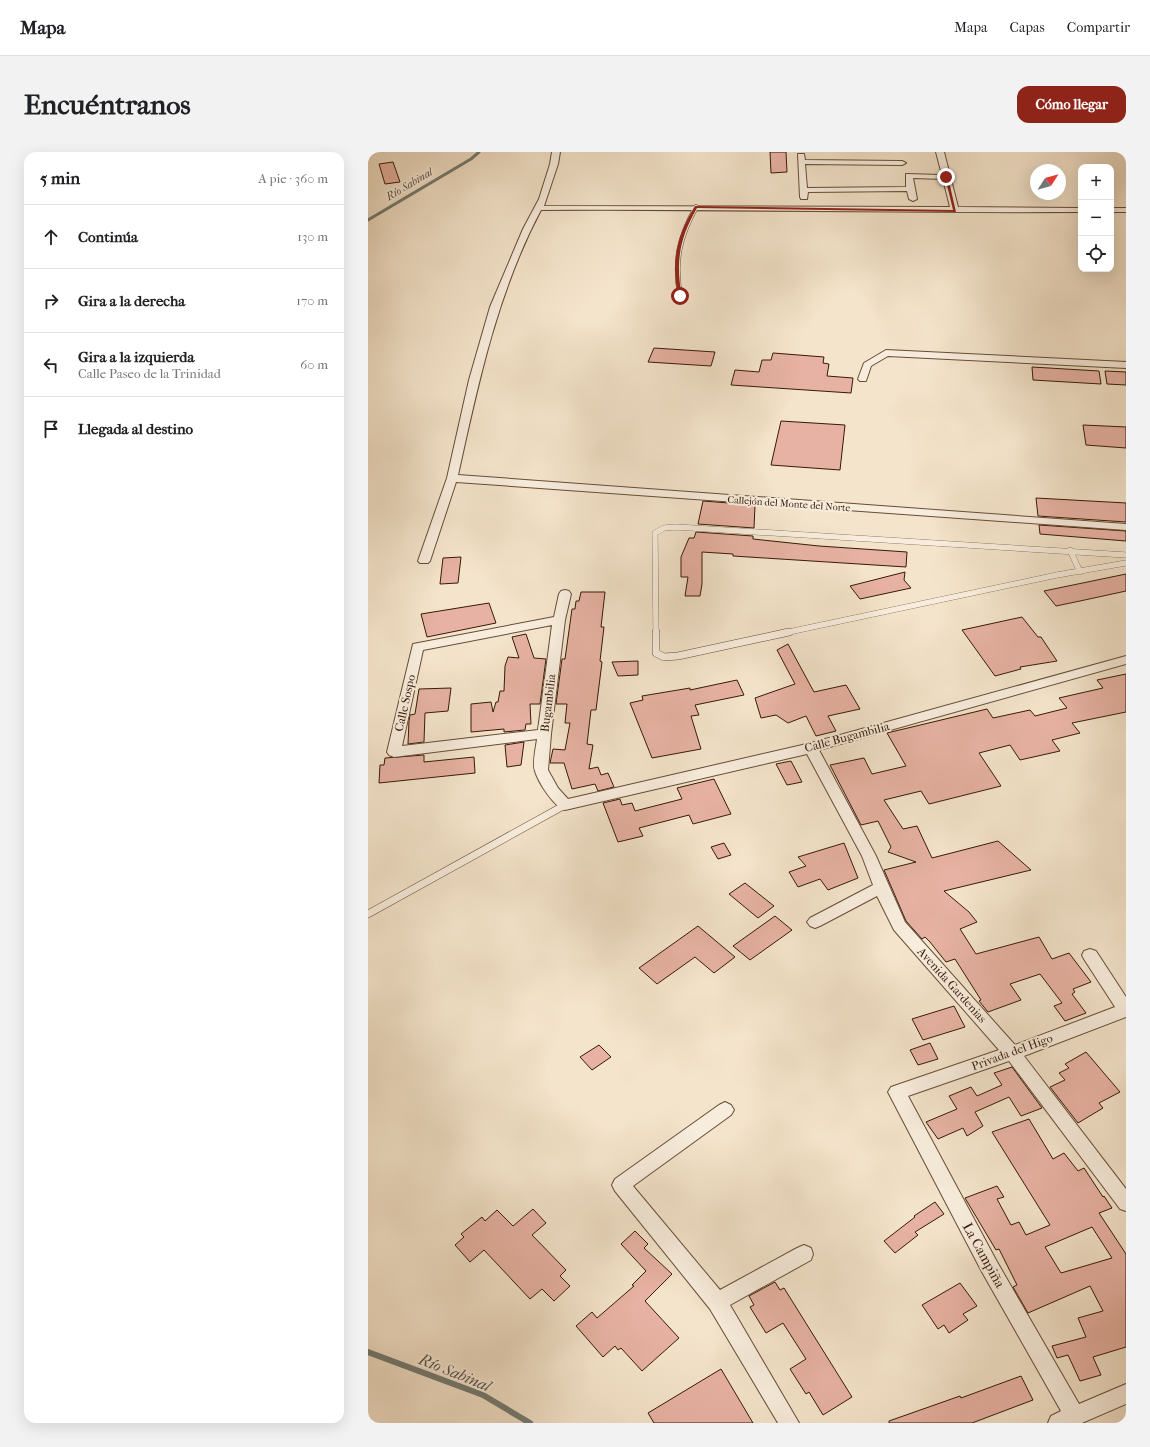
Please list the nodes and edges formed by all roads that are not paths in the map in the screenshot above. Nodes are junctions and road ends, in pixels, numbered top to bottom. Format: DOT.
graph roads {
  1 [pos="556,152"];
  2 [pos="940,152"];
  3 [pos="946,175"];
  4 [pos="910,189"];
  5 [pos="913,199"];
  6 [pos="1114,204"];
  7 [pos="1126,204"];
  8 [pos="1078,206"];
  9 [pos="696,207"];
  10 [pos="955,207"];
  11 [pos="540,208"];
  12 [pos="1114,210"];
  13 [pos="1126,210"];
  14 [pos="680,296"];
  15 [pos="1126,365"];
  16 [pos="863,379"];
  17 [pos="452,478"];
  18 [pos="1126,526"];
  19 [pos="1070,550"];
  20 [pos="1126,555"];
  21 [pos="424,561"];
  22 [pos="1126,563"];
  23 [pos="1080,572"];
  24 [pos="565,594"];
  25 [pos="559,620"];
  26 [pos="1126,660"];
  27 [pos="544,734"];
  28 [pos="811,748"];
  29 [pos="565,805"];
  30 [pos="881,887"];
  31 [pos="368,914"];
  32 [pos="815,922"];
  33 [pos="1090,955"];
  34 [pos="1126,1010"];
  35 [pos="1012,1053"];
  36 [pos="897,1092"];
  37 [pos="726,1110"];
  38 [pos="1126,1203"];
  39 [pos="804,1254"];
  40 [pos="717,1302"];
  41 [pos="1126,1394"];
  42 [pos="1066,1419"];
  43 [pos="789,1423"];
  1 -- 11 [label="street"];
  2 -- 3 [label="street"];
  3 -- 4 [label="street"];
  3 -- 4 [label="street"];
  3 -- 10 [label="street"];
  4 -- 5 [label="street"];
  6 -- 7 [label="street"];
  8 -- 10 [label="street"];
  9 -- 10 [label="street"];
  9 -- 11 [label="street"];
  9 -- 14 [label="lane"];
  11 -- 17 [label="street"];
  12 -- 13 [label="street"];
  15 -- 16 [label="street"];
  17 -- 18 [label="street, Callejón del Monte del Norte"];
  17 -- 21 [label="street"];
  19 -- 20 [label="lane"];
  19 -- 23 [label="lane"];
  19 -- 23 [label="lane"];
  22 -- 23 [label="lane"];
  24 -- 25 [label="street, Bugambilia"];
  25 -- 27 [label="street, Bugambilia"];
  25 -- 27 [label="street, Calle Sospo"];
  26 -- 28 [label="street, Calle Bugambilia"];
  27 -- 29 [label="street, Bugambilia"];
  28 -- 29 [label="street, Calle Bugambilia"];
  28 -- 30 [label="street, Avenida Gardenias"];
  29 -- 31 [label="lane"];
  30 -- 32 [label="street"];
  30 -- 35 [label="street, Avenida Gardenias"];
  33 -- 34 [label="street"];
  34 -- 35 [label="street, Privada del Higo"];
  35 -- 36 [label="street, Privada del Higo"];
  35 -- 38 [label="street, Avenida Gardenias"];
  36 -- 42 [label="street, La Campiña"];
  37 -- 40 [label="street"];
  39 -- 40 [label="street"];
  40 -- 43 [label="street"];
  41 -- 42 [label="street"];
}
